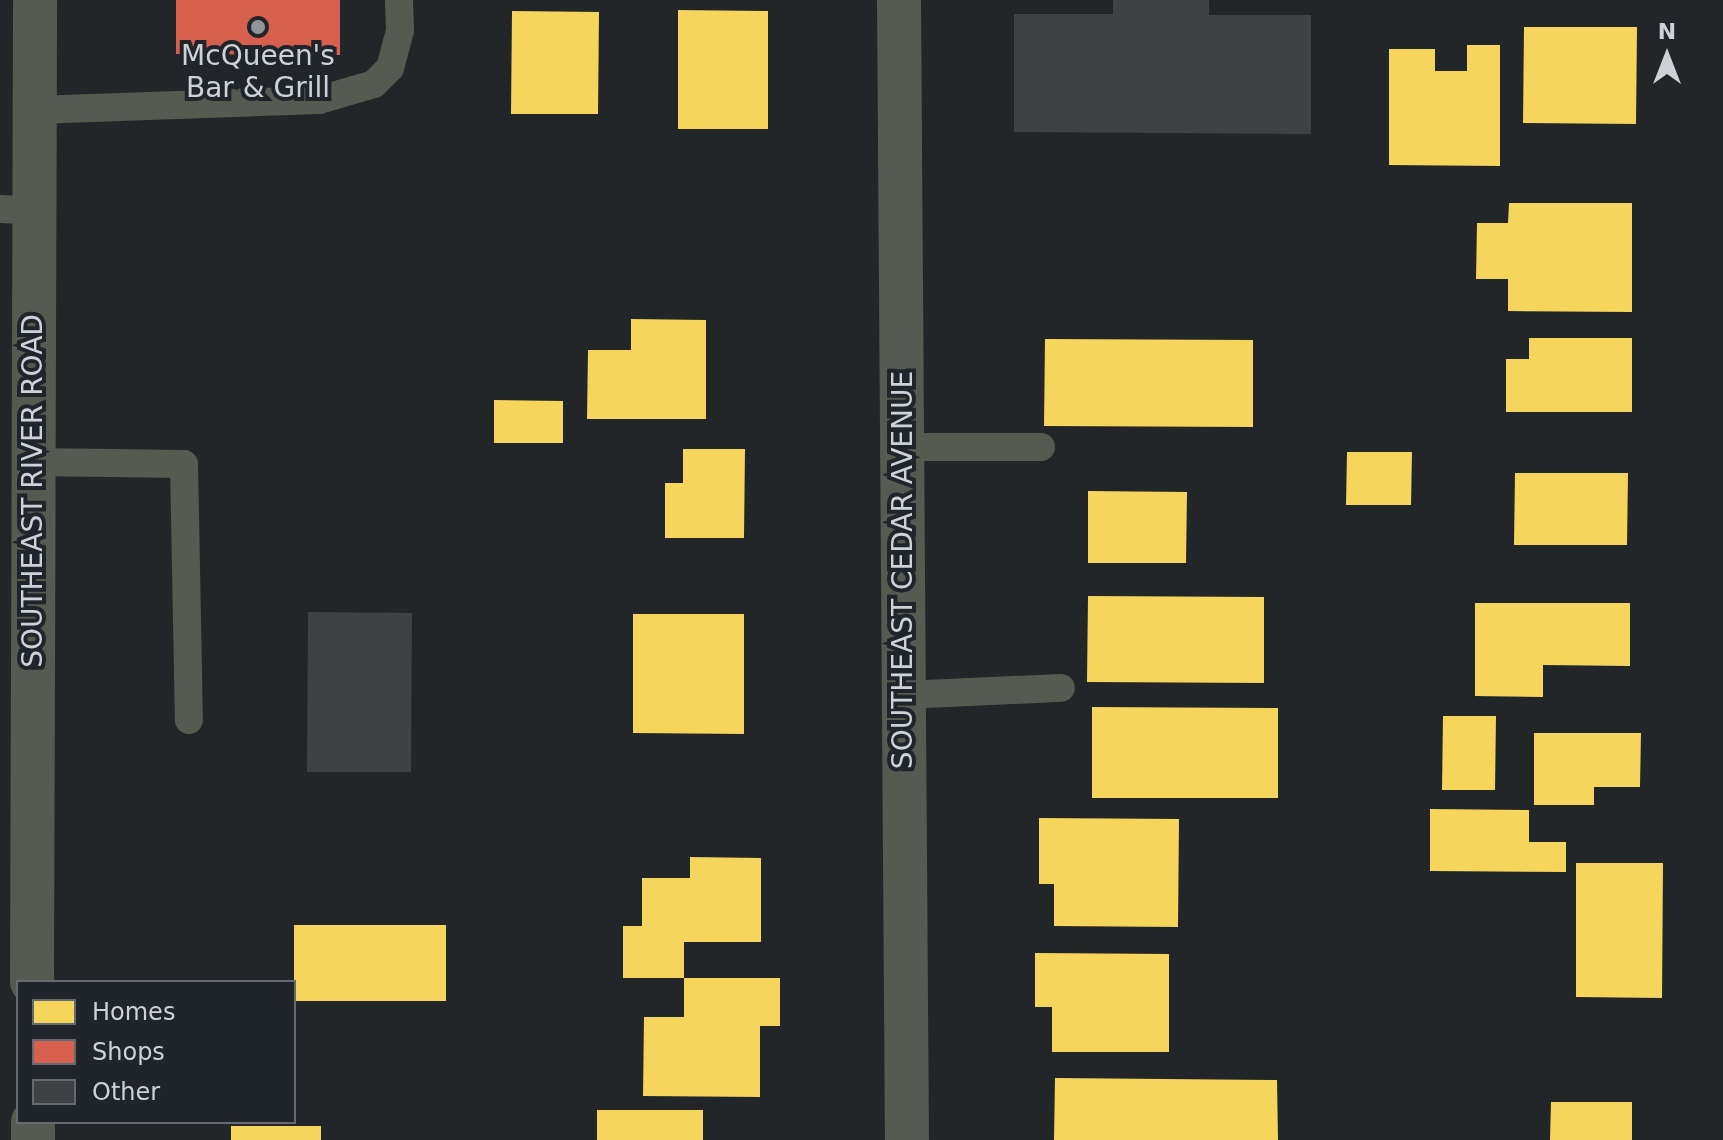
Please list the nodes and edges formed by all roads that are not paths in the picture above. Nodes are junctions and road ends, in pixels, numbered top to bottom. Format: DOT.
graph roads {
  1 [pos="35,0"];
  2 [pos="399,0"];
  3 [pos="899,0"];
  4 [pos="35,110"];
  5 [pos="17,210"];
  6 [pos="902,447"];
  7 [pos="1041,447"];
  8 [pos="32,462"];
  9 [pos="1061,688"];
  10 [pos="904,695"];
  11 [pos="189,720"];
  12 [pos="32,980"];
  13 [pos="907,1140"];
  1 -- 4 [label="street, SOUTHEAST RIVER ROAD"];
  2 -- 4 [label="lane"];
  3 -- 6 [label="street, SOUTHEAST CEDAR AVENUE"];
  4 -- 5 [label="street, SOUTHEAST RIVER ROAD"];
  5 -- 8 [label="street, SOUTHEAST RIVER ROAD"];
  6 -- 7 [label="lane"];
  6 -- 10 [label="street, SOUTHEAST CEDAR AVENUE"];
  8 -- 11 [label="lane"];
  8 -- 12 [label="street, SOUTHEAST RIVER ROAD"];
  9 -- 10 [label="lane"];
  10 -- 13 [label="street, SOUTHEAST CEDAR AVENUE"];
}
